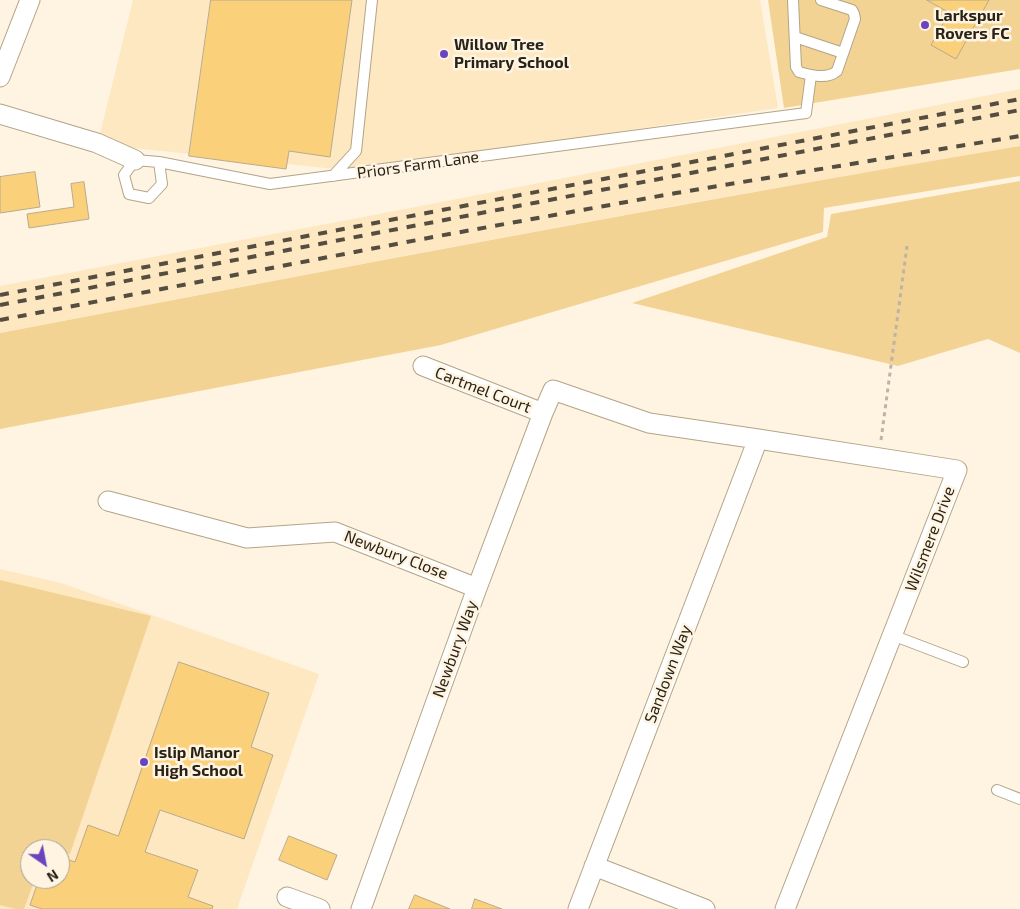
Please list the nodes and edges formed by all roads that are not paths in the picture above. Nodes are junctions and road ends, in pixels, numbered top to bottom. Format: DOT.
graph roads {
  1 [pos="30,0"];
  2 [pos="372,0"];
  3 [pos="793,0"];
  4 [pos="822,0"];
  5 [pos="794,37"];
  6 [pos="843,53"];
  7 [pos="811,76"];
  8 [pos="0,77"];
  9 [pos="0,114"];
  10 [pos="135,160"];
  11 [pos="159,162"];
  12 [pos="333,176"];
  13 [pos="423,366"];
  14 [pos="553,390"];
  15 [pos="543,413"];
  16 [pos="758,439"];
  17 [pos="108,501"];
  18 [pos="477,588"];
  19 [pos="892,635"];
  20 [pos="963,662"];
  21 [pos="997,790"];
  22 [pos="1020,799"];
  23 [pos="594,866"];
  24 [pos="287,897"];
  25 [pos="320,909"];
  26 [pos="361,909"];
  27 [pos="578,909"];
  28 [pos="705,909"];
  29 [pos="785,909"];
  1 -- 8 [label="street"];
  2 -- 12 [label="lane"];
  3 -- 5 [label="lane"];
  4 -- 6 [label="lane"];
  5 -- 6 [label="lane"];
  5 -- 7 [label="lane"];
  6 -- 7 [label="lane"];
  7 -- 12 [label="lane, Priors Farm Lane"];
  9 -- 10 [label="street, Priors Farm Lane"];
  10 -- 11 [label="lane, Priors Farm Lane"];
  10 -- 11 [label="lane"];
  11 -- 12 [label="lane, Priors Farm Lane"];
  13 -- 15 [label="street, Cartmel Court"];
  14 -- 15 [label="street, Newbury Way"];
  14 -- 16 [label="street, Wilsmere Drive"];
  15 -- 18 [label="street, Newbury Way"];
  16 -- 19 [label="street, Wilsmere Drive"];
  16 -- 23 [label="street, Sandown Way"];
  17 -- 18 [label="street, Newbury Close"];
  18 -- 26 [label="street, Newbury Way"];
  19 -- 20 [label="lane"];
  19 -- 29 [label="street, Wilsmere Drive"];
  21 -- 22 [label="lane"];
  23 -- 27 [label="street, Sandown Way"];
  23 -- 28 [label="street"];
  24 -- 25 [label="street"];
}
